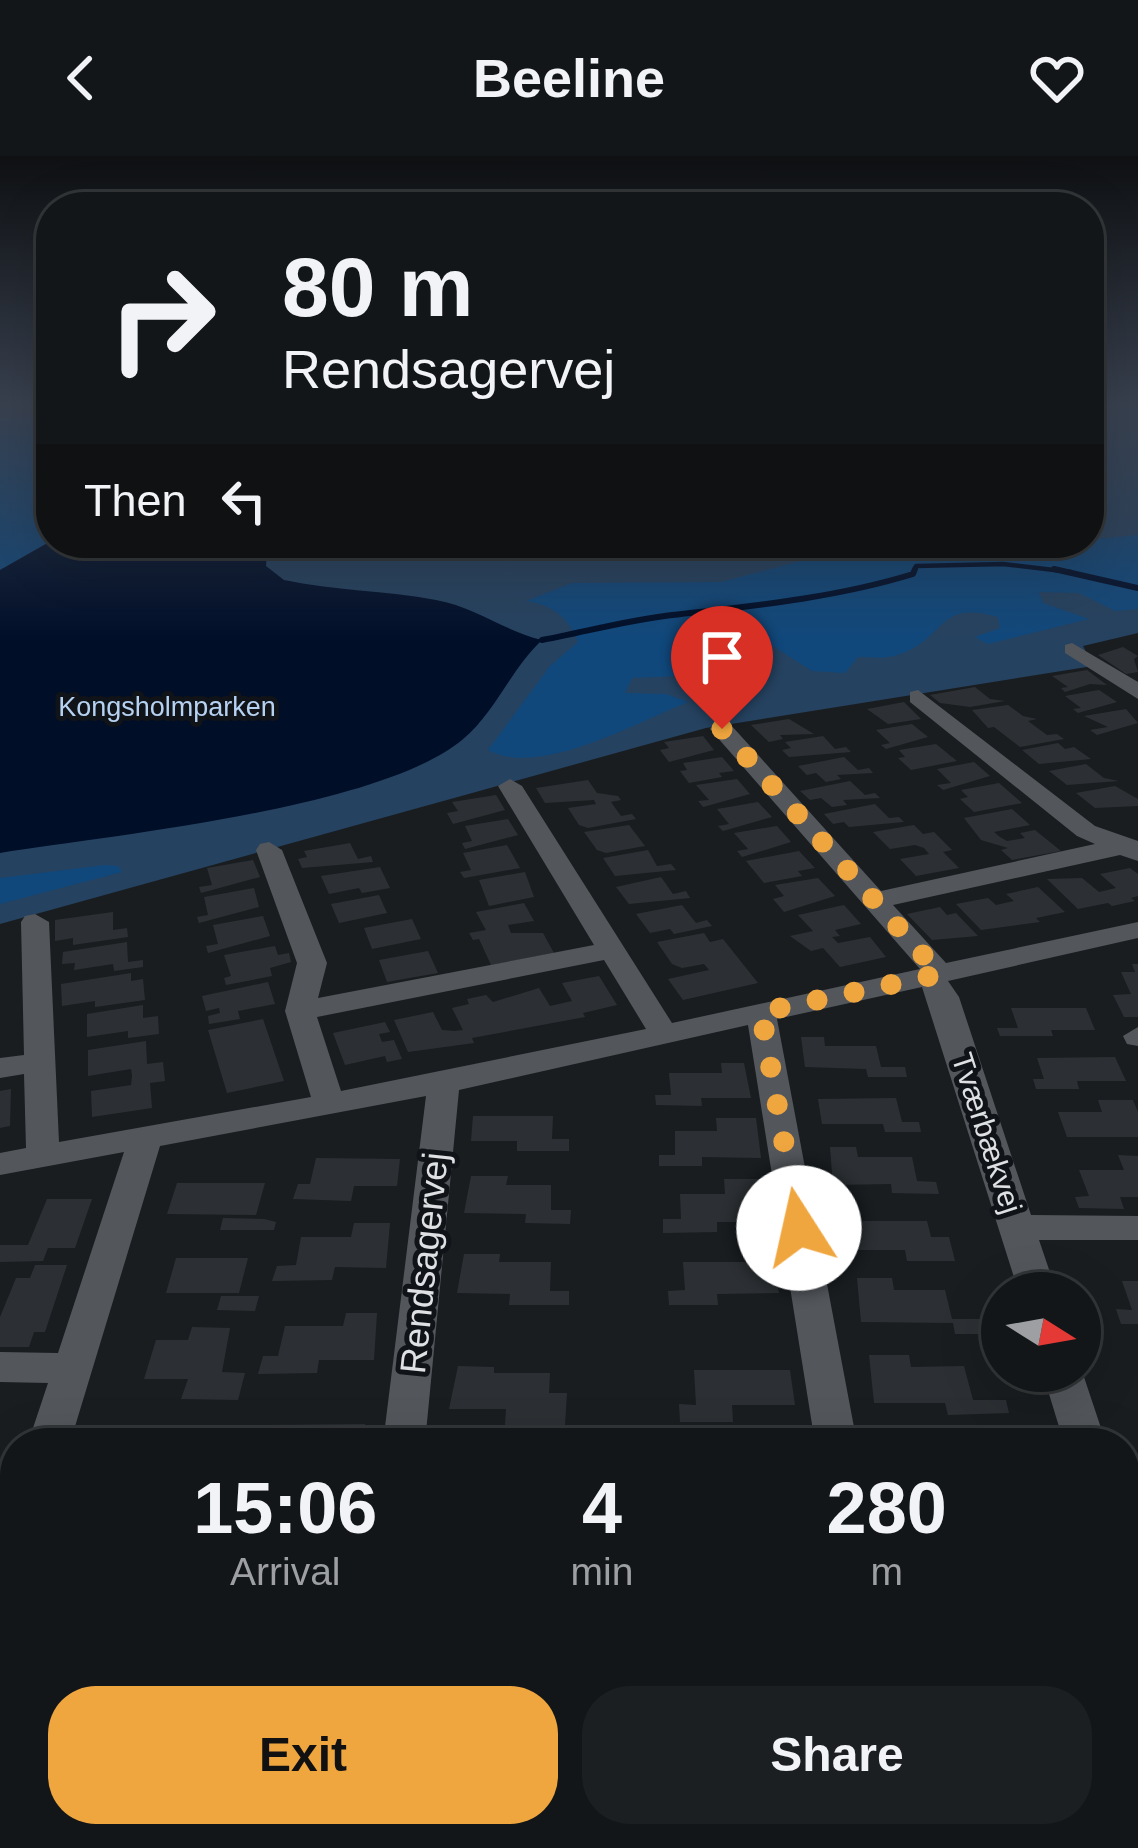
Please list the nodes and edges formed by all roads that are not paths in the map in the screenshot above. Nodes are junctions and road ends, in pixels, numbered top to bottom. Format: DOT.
graph roads {
  1 [pos="1072,649"];
  2 [pos="1135,687"];
  3 [pos="918,697"];
  4 [pos="722,729"];
  5 [pos="510,785"];
  6 [pos="1133,849"];
  7 [pos="269,850"];
  8 [pos="872,901"];
  9 [pos="34,922"];
  10 [pos="1138,930"];
  11 [pos="612,950"];
  12 [pos="935,975"];
  13 [pos="300,1011"];
  14 [pos="761,1012"];
  15 [pos="664,1034"];
  16 [pos="42,1062"];
  17 [pos="0,1068"];
  18 [pos="444,1083"];
  19 [pos="329,1104"];
  20 [pos="145,1140"];
  21 [pos="43,1157"];
  22 [pos="0,1164"];
  23 [pos="1017,1227"];
  24 [pos="1138,1228"];
  25 [pos="1031,1272"];
  26 [pos="0,1367"];
  27 [pos="74,1368"];
  28 [pos="1069,1392"];
  29 [pos="54,1428"];
  30 [pos="406,1428"];
  31 [pos="833,1428"];
  32 [pos="1080,1428"];
  1 -- 2 [label="street"];
  3 -- 6 [label="street"];
  4 -- 8 [label="street"];
  5 -- 11 [label="street"];
  6 -- 8 [label="street"];
  7 -- 13 [label="street"];
  8 -- 12 [label="street"];
  9 -- 16 [label="street"];
  10 -- 12 [label="street"];
  11 -- 13 [label="street"];
  11 -- 15 [label="street"];
  12 -- 14 [label="street"];
  12 -- 23 [label="street, Tværbækvej"];
  13 -- 19 [label="street"];
  14 -- 15 [label="street"];
  14 -- 31 [label="street"];
  15 -- 18 [label="street"];
  16 -- 17 [label="street"];
  16 -- 21 [label="street"];
  18 -- 19 [label="street"];
  18 -- 30 [label="street, Rendsagervej"];
  19 -- 20 [label="street"];
  20 -- 21 [label="street"];
  20 -- 27 [label="street"];
  21 -- 22 [label="street"];
  23 -- 24 [label="street"];
  23 -- 25 [label="street, Tværbækvej"];
  26 -- 27 [label="street"];
  27 -- 29 [label="street"];
  28 -- 32 [label="street"];
}
